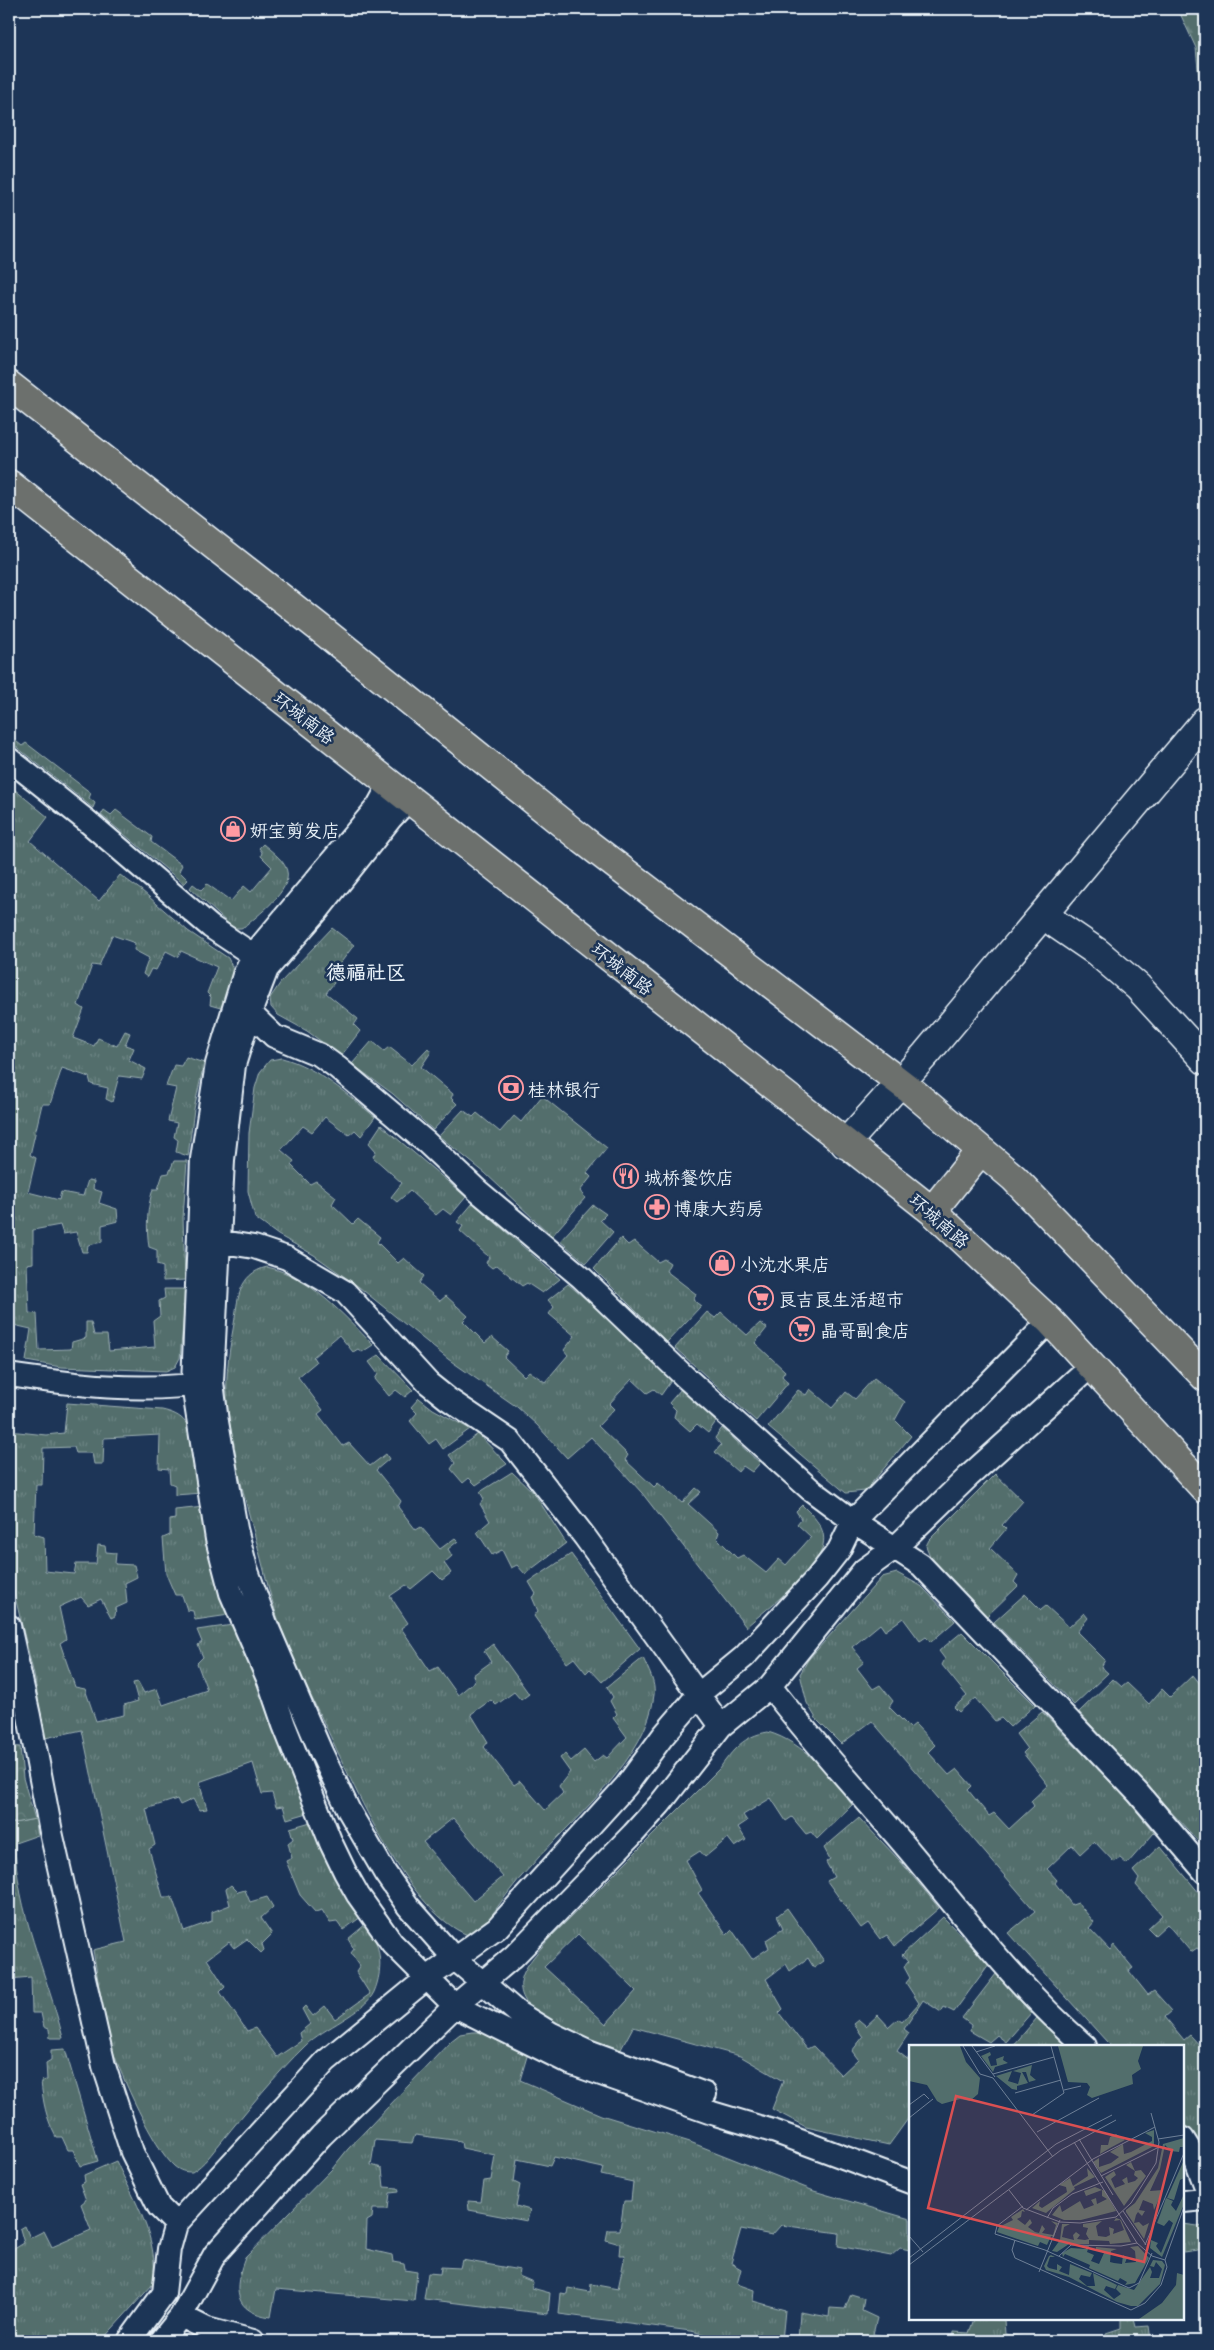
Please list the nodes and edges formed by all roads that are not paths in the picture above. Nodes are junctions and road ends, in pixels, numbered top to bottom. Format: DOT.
graph roads {
  1 [pos="9,385"];
  2 [pos="9,484"];
  3 [pos="1205,721"];
  4 [pos="1205,746"];
  5 [pos="9,759"];
  6 [pos="400,792"];
  7 [pos="1056,924"];
  8 [pos="260,962"];
  9 [pos="243,1009"];
  10 [pos="1205,1060"];
  11 [pos="907,1088"];
  12 [pos="853,1150"];
  13 [pos="981,1150"];
  14 [pos="932,1211"];
  15 [pos="208,1240"];
  16 [pos="1050,1322"];
  17 [pos="1092,1365"];
  18 [pos="9,1375"];
  19 [pos="1205,1377"];
  20 [pos="202,1383"];
  21 [pos="1205,1489"];
  22 [pos="853,1521"];
  23 [pos="896,1547"];
  24 [pos="9,1626"];
  25 [pos="770,1686"];
  26 [pos="698,1694"];
  27 [pos="720,1726"];
  28 [pos="1205,1872"];
  29 [pos="455,1959"];
  30 [pos="426,1979"];
  31 [pos="483,1984"];
  32 [pos="455,2006"];
  33 [pos="1084,2045"];
  34 [pos="1184,2141"];
  35 [pos="909,2167"];
  36 [pos="909,2182"];
  37 [pos="1205,2184"];
  38 [pos="1205,2199"];
  39 [pos="1184,2201"];
  40 [pos="1205,2212"];
  41 [pos="1184,2214"];
  42 [pos="176,2224"];
  43 [pos="181,2316"];
  44 [pos="130,2341"];
  45 [pos="161,2341"];
  46 [pos="253,2341"];
  1 -- 11 [label="main road"];
  2 -- 6 [label="main road, 环城南路"];
  3 -- 11 [label="street"];
  4 -- 7 [label="street"];
  5 -- 8 [label="lane"];
  6 -- 8 [label="lane"];
  6 -- 12 [label="main road, 环城南路"];
  7 -- 10 [label="street"];
  7 -- 11 [label="street"];
  8 -- 9 [label="lane"];
  9 -- 15 [label="lane"];
  9 -- 22 [label="lane"];
  11 -- 12 [label="street"];
  11 -- 13 [label="main road"];
  12 -- 14 [label="main road, 环城南路"];
  13 -- 14 [label="main road"];
  13 -- 19 [label="main road"];
  14 -- 16 [label="main road, 环城南路"];
  15 -- 20 [label="lane"];
  15 -- 26 [label="lane"];
  16 -- 17 [label="main road, 环城南路"];
  16 -- 22 [label="lane"];
  17 -- 21 [label="main road, 环城南路"];
  17 -- 23 [label="lane"];
  18 -- 20 [label="lane"];
  20 -- 29 [label="lane"];
  20 -- 30 [label="lane"];
  22 -- 23 [label="lane"];
  22 -- 26 [label="lane"];
  23 -- 25 [label="lane"];
  23 -- 28 [label="lane"];
  24 -- 42 [label="lane"];
  25 -- 27 [label="lane"];
  25 -- 33 [label="lane"];
  26 -- 27 [label="lane"];
  26 -- 29 [label="lane"];
  27 -- 31 [label="lane"];
  29 -- 30 [label="lane"];
  29 -- 31 [label="lane"];
  30 -- 32 [label="lane"];
  30 -- 42 [label="lane"];
  31 -- 32 [label="lane"];
  31 -- 35 [label="lane"];
  32 -- 36 [label="lane"];
  32 -- 43 [label="lane"];
  34 -- 37 [label="lane"];
  38 -- 39 [label="lane"];
  40 -- 41 [label="lane"];
  42 -- 44 [label="lane"];
  43 -- 45 [label="lane"];
  43 -- 46 [label="lane"];
}
